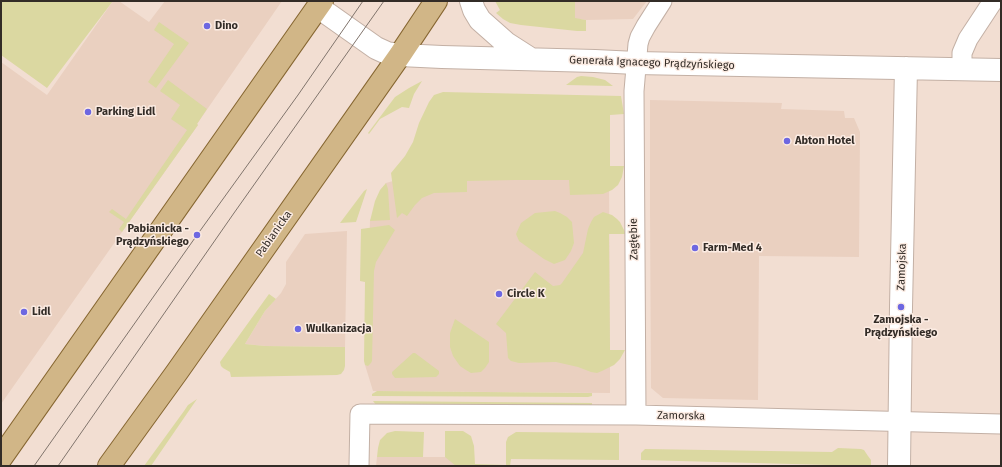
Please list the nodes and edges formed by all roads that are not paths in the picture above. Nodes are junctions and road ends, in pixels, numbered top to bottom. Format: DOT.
graph roads {
  1 [pos="436,1"];
  2 [pos="471,1"];
  3 [pos="662,1"];
  4 [pos="993,1"];
  5 [pos="316,3"];
  6 [pos="400,55"];
  7 [pos="531,60"];
  8 [pos="636,63"];
  9 [pos="906,68"];
  10 [pos="962,69"];
  11 [pos="1001,70"];
  12 [pos="636,415"];
  13 [pos="899,422"];
  14 [pos="1001,424"];
  15 [pos="1,458"];
  16 [pos="109,466"];
  17 [pos="360,466"];
  18 [pos="899,466"];
  1 -- 6 [label="main road, Pabianicka"];
  2 -- 7 [label="street"];
  3 -- 8 [label="street, Zagłębie"];
  4 -- 10 [label="street"];
  5 -- 6 [label="street, Generała Ignacego Prądzyńskiego"];
  5 -- 15 [label="main road"];
  6 -- 7 [label="street, Generała Ignacego Prądzyńskiego"];
  6 -- 16 [label="main road, Pabianicka"];
  7 -- 8 [label="street, Generała Ignacego Prądzyńskiego"];
  8 -- 9 [label="street, Generała Ignacego Prądzyńskiego"];
  8 -- 12 [label="street, Zagłębie"];
  9 -- 10 [label="street, Generała Ignacego Prądzyńskiego"];
  9 -- 13 [label="street, Zamojska"];
  10 -- 11 [label="street, Generała Ignacego Prądzyńskiego"];
  12 -- 13 [label="street, Zamorska"];
  12 -- 17 [label="street, Zamorska"];
  13 -- 14 [label="street, Zamorska"];
  13 -- 18 [label="street, Zamojska"];
}
